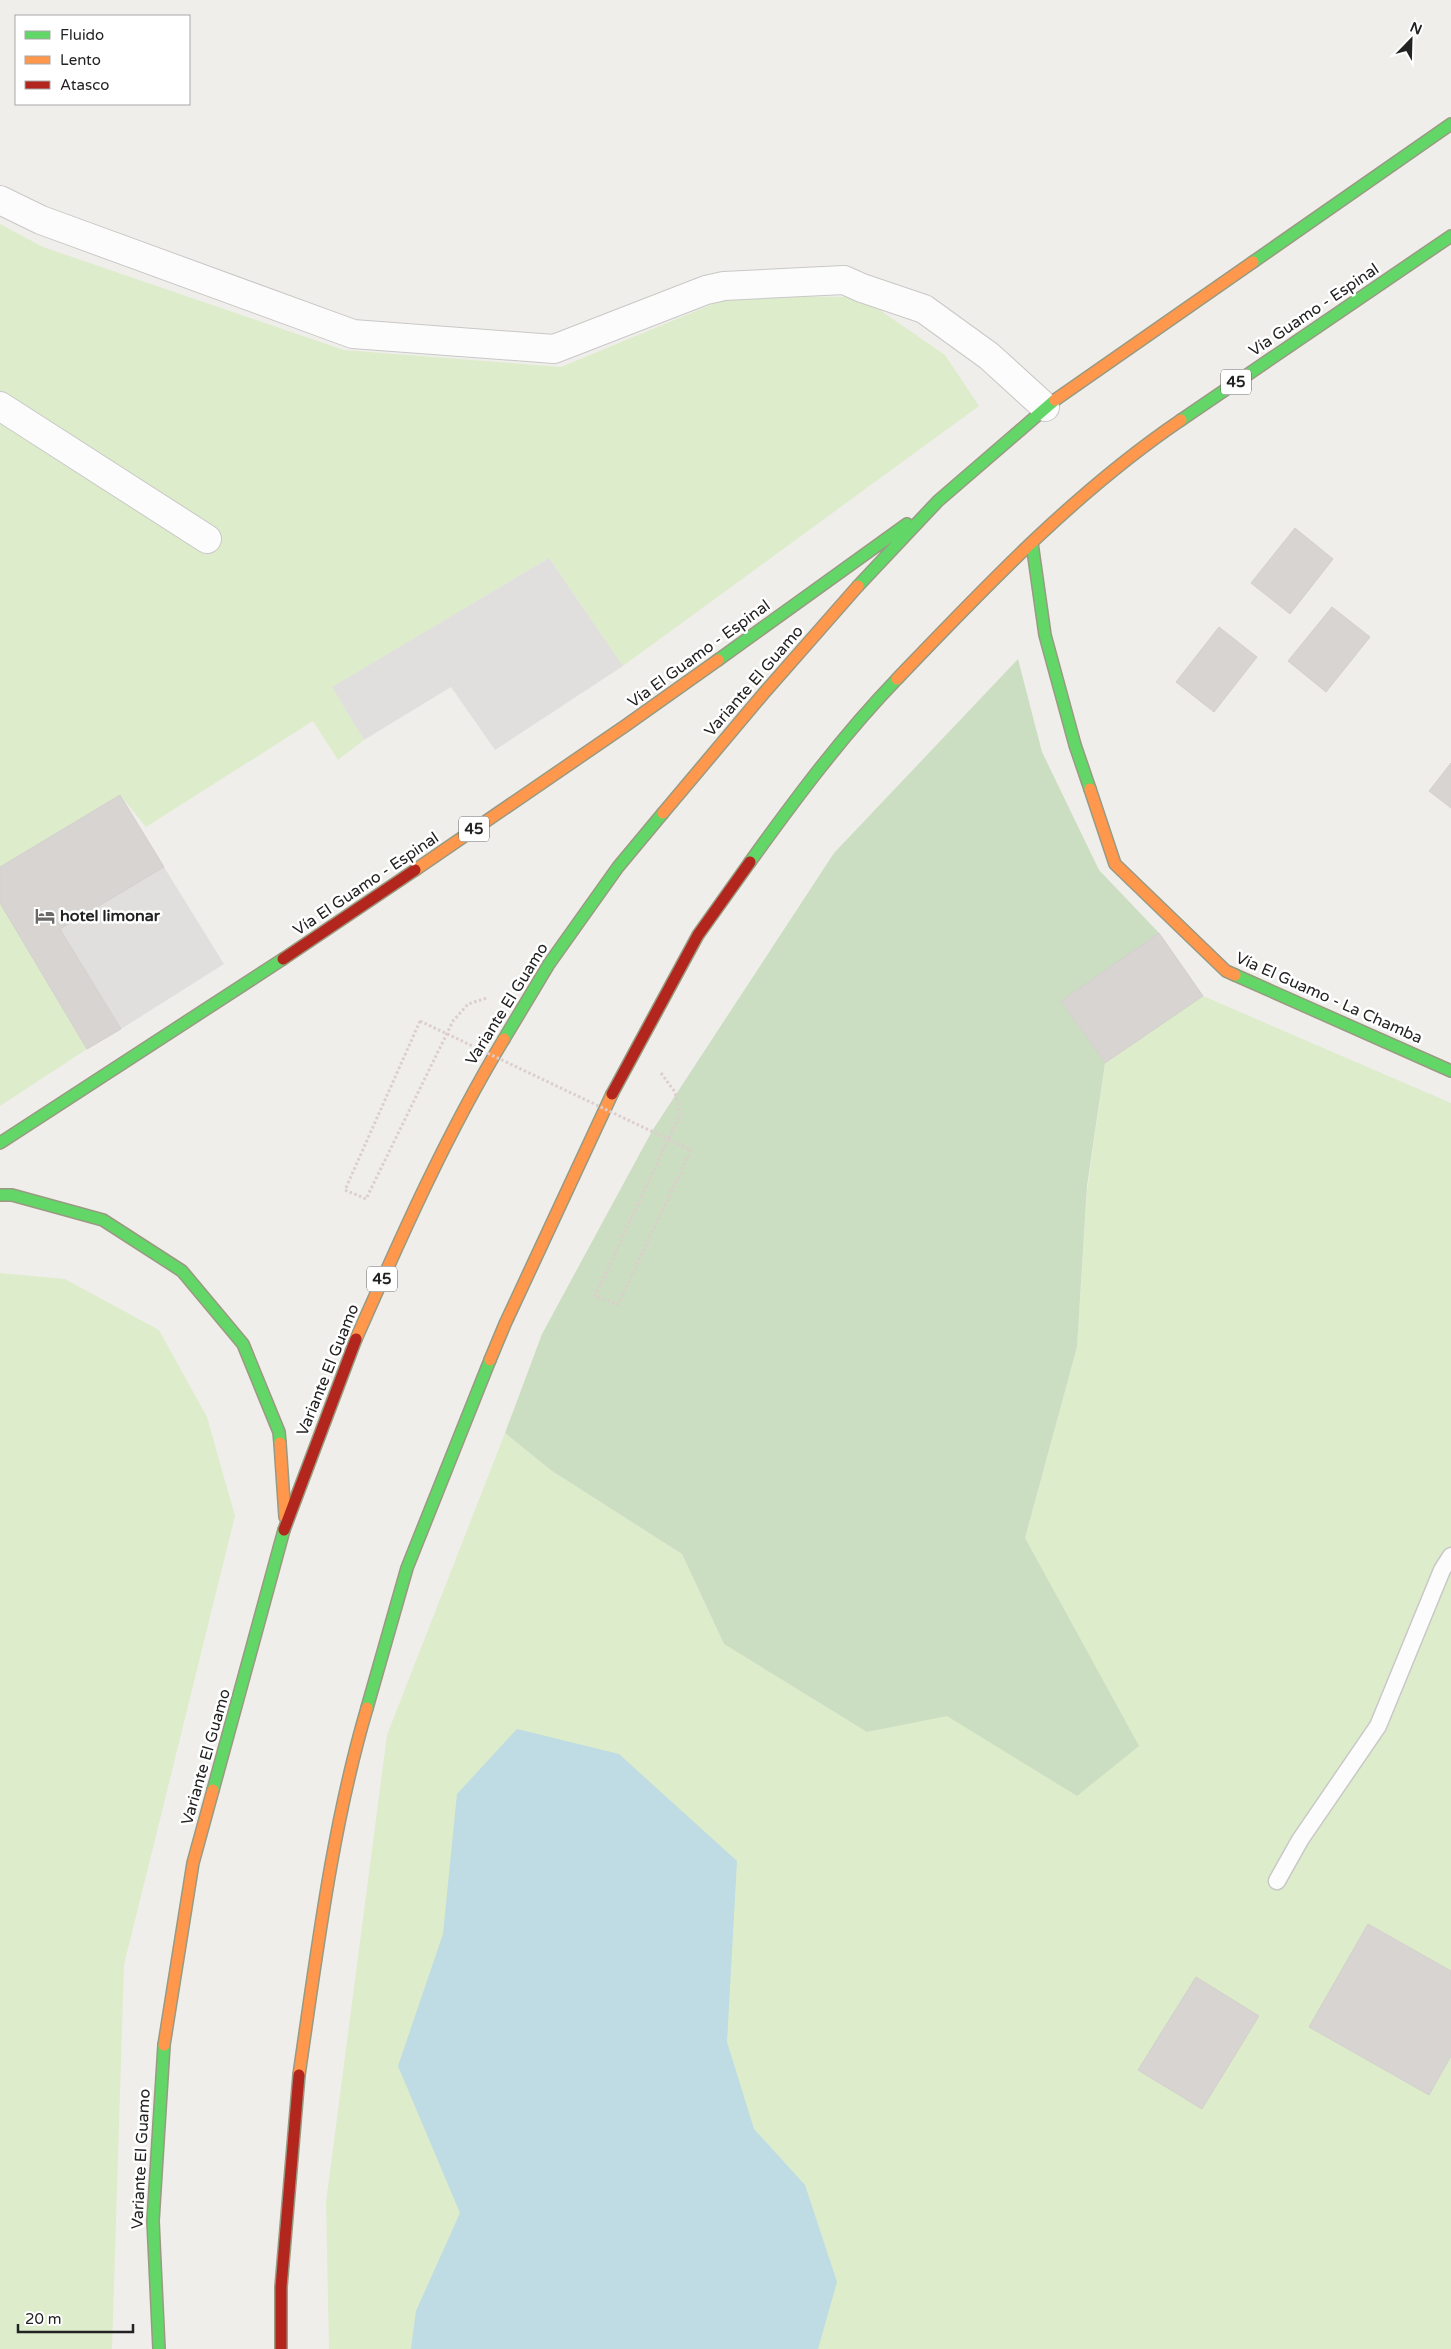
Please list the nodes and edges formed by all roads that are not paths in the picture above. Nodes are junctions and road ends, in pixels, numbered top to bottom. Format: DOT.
graph roads {
  1 [pos="1451,124"];
  2 [pos="0,200"];
  3 [pos="1451,236"];
  4 [pos="0,406"];
  5 [pos="1045,407"];
  6 [pos="938,501"];
  7 [pos="207,539"];
  8 [pos="1032,543"];
  9 [pos="1451,1071"];
  10 [pos="0,1143"];
  11 [pos="0,1195"];
  12 [pos="285,1526"];
  13 [pos="1451,1556"];
  14 [pos="1277,1881"];
  15 [pos="159,2349"];
  16 [pos="281,2349"];
  1 -- 5 [label="main road, 45"];
  2 -- 5 [label="street"];
  3 -- 8 [label="main road, Vía Guamo - Espinal / 45"];
  4 -- 7 [label="street"];
  5 -- 6 [label="main road, Variante El Guamo / 45"];
  6 -- 10 [label="main road, Vía El Guamo - Espinal / 45"];
  6 -- 12 [label="main road, Variante El Guamo / 45"];
  8 -- 9 [label="main road, Vía El Guamo - La Chamba"];
  8 -- 16 [label="main road, 45"];
  11 -- 12 [label="main road"];
  12 -- 15 [label="main road, Variante El Guamo / 45"];
  13 -- 14 [label="lane"];
}
